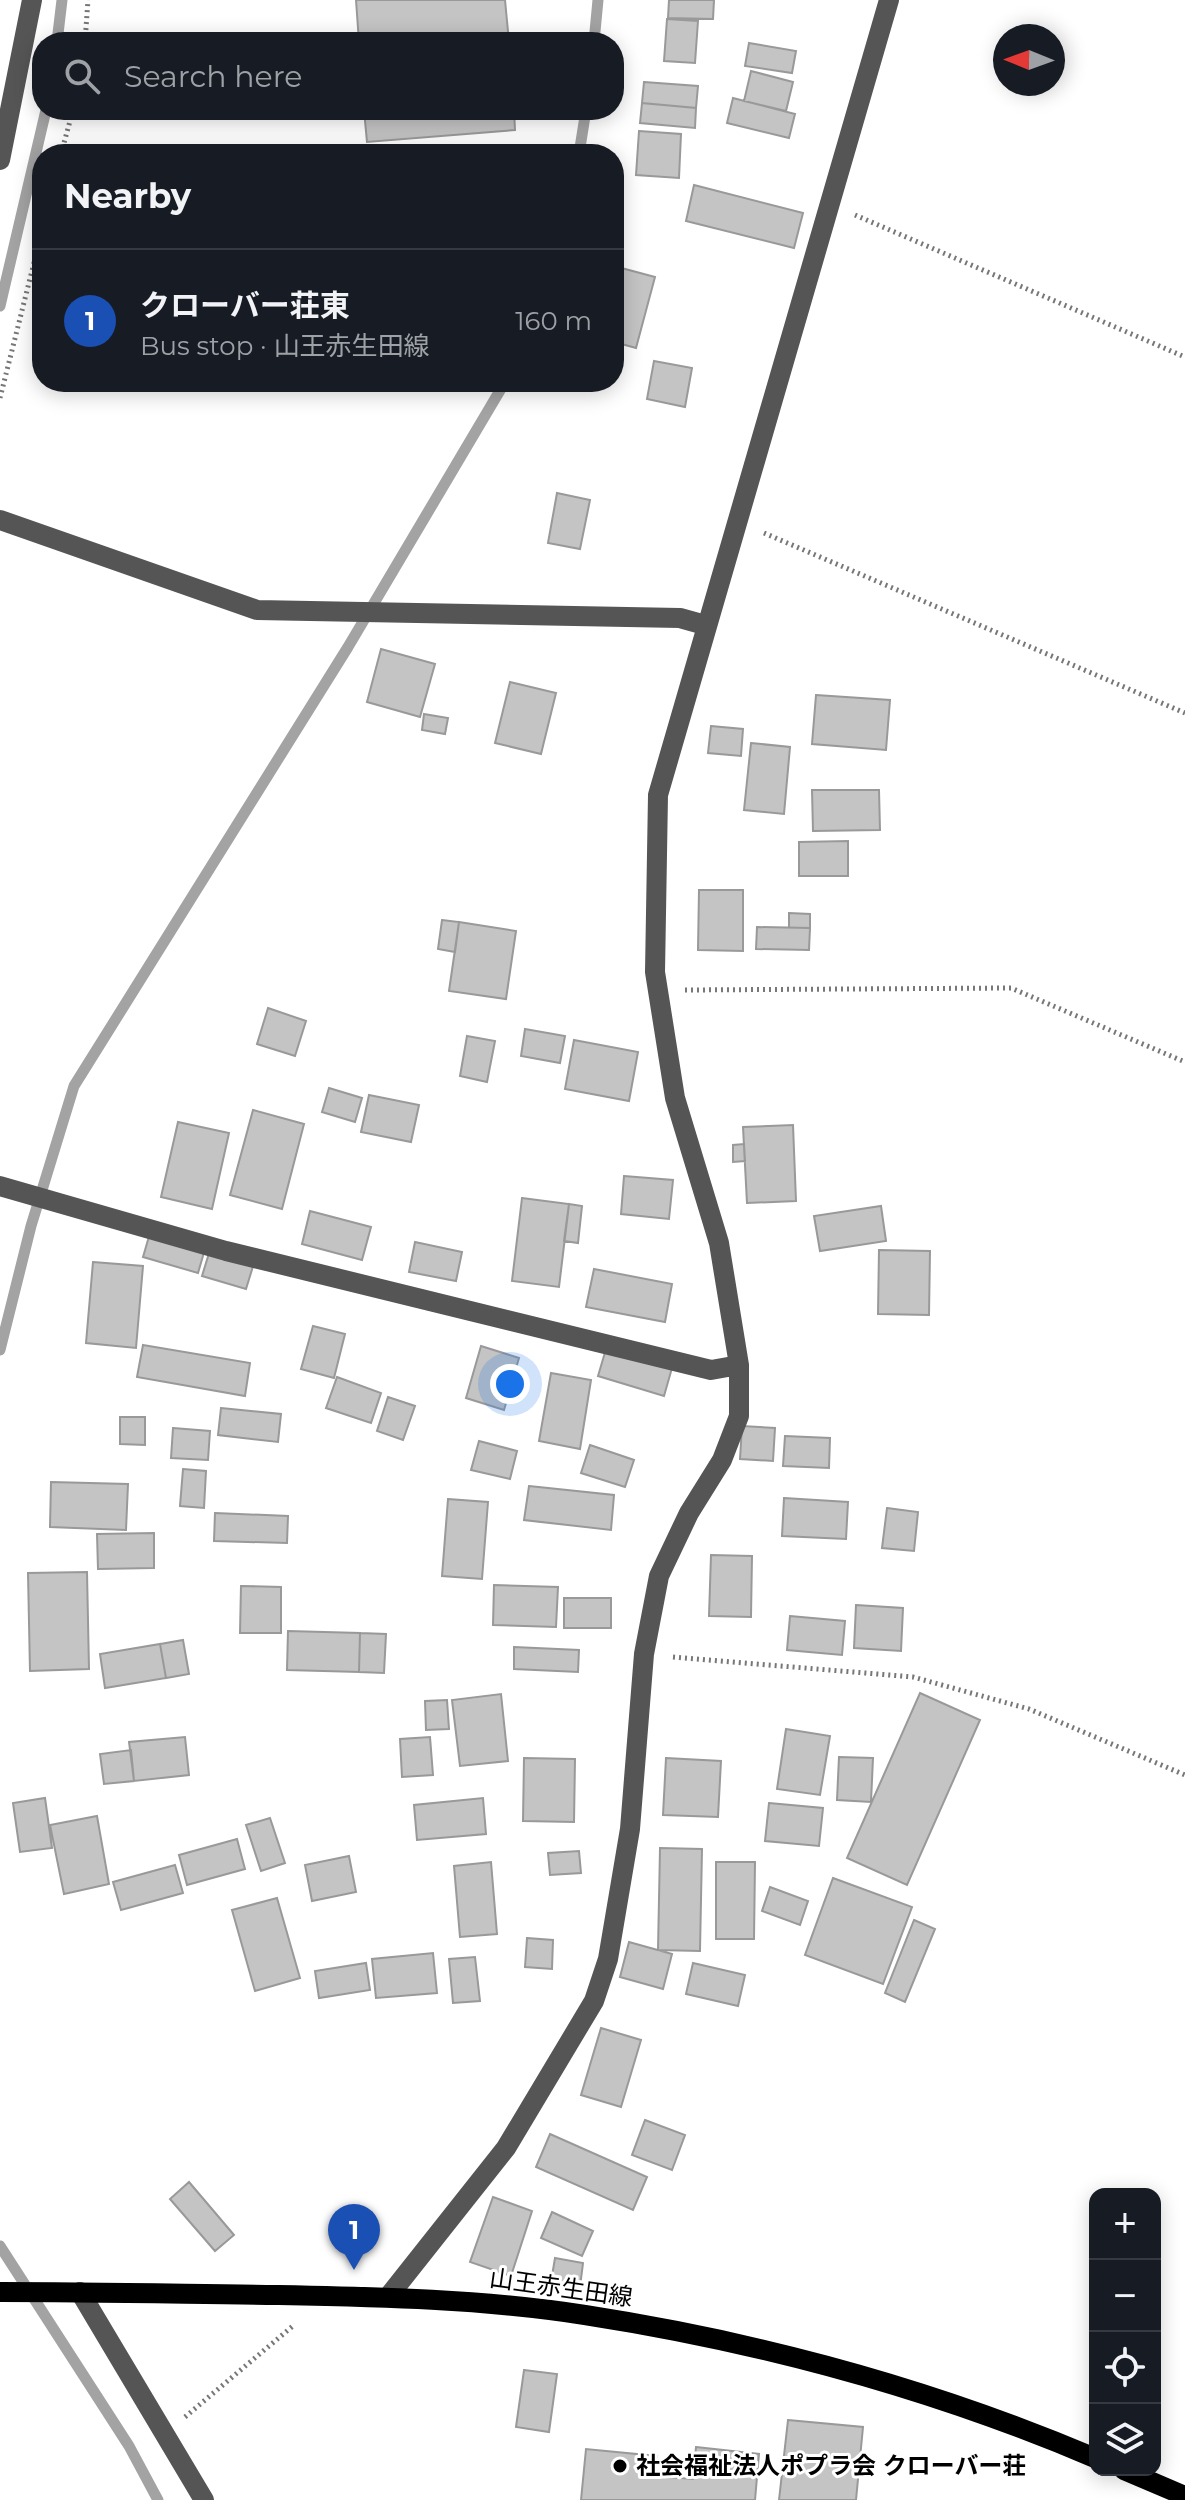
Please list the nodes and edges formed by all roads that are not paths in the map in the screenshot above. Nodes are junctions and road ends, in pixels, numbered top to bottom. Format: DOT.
graph roads {
  1 [pos="32,0"];
  2 [pos="889,0"];
  3 [pos="0,160"];
  4 [pos="0,520"];
  5 [pos="705,625"];
  6 [pos="0,1186"];
  7 [pos="739,1365"];
  8 [pos="0,2292"];
  9 [pos="80,2292"];
  10 [pos="388,2297"];
  11 [pos="1089,2455"];
  12 [pos="1138,2476"];
  13 [pos="1185,2496"];
  14 [pos="204,2500"];
  1 -- 3 [label="street"];
  2 -- 5 [label="street"];
  4 -- 5 [label="street"];
  5 -- 7 [label="street"];
  6 -- 7 [label="street"];
  7 -- 10 [label="street"];
  8 -- 9 [label="main road, 山王赤生田線"];
  9 -- 10 [label="main road, 山王赤生田線"];
  9 -- 14 [label="street"];
  10 -- 11 [label="main road, 山王赤生田線"];
  12 -- 13 [label="main road"];
}
